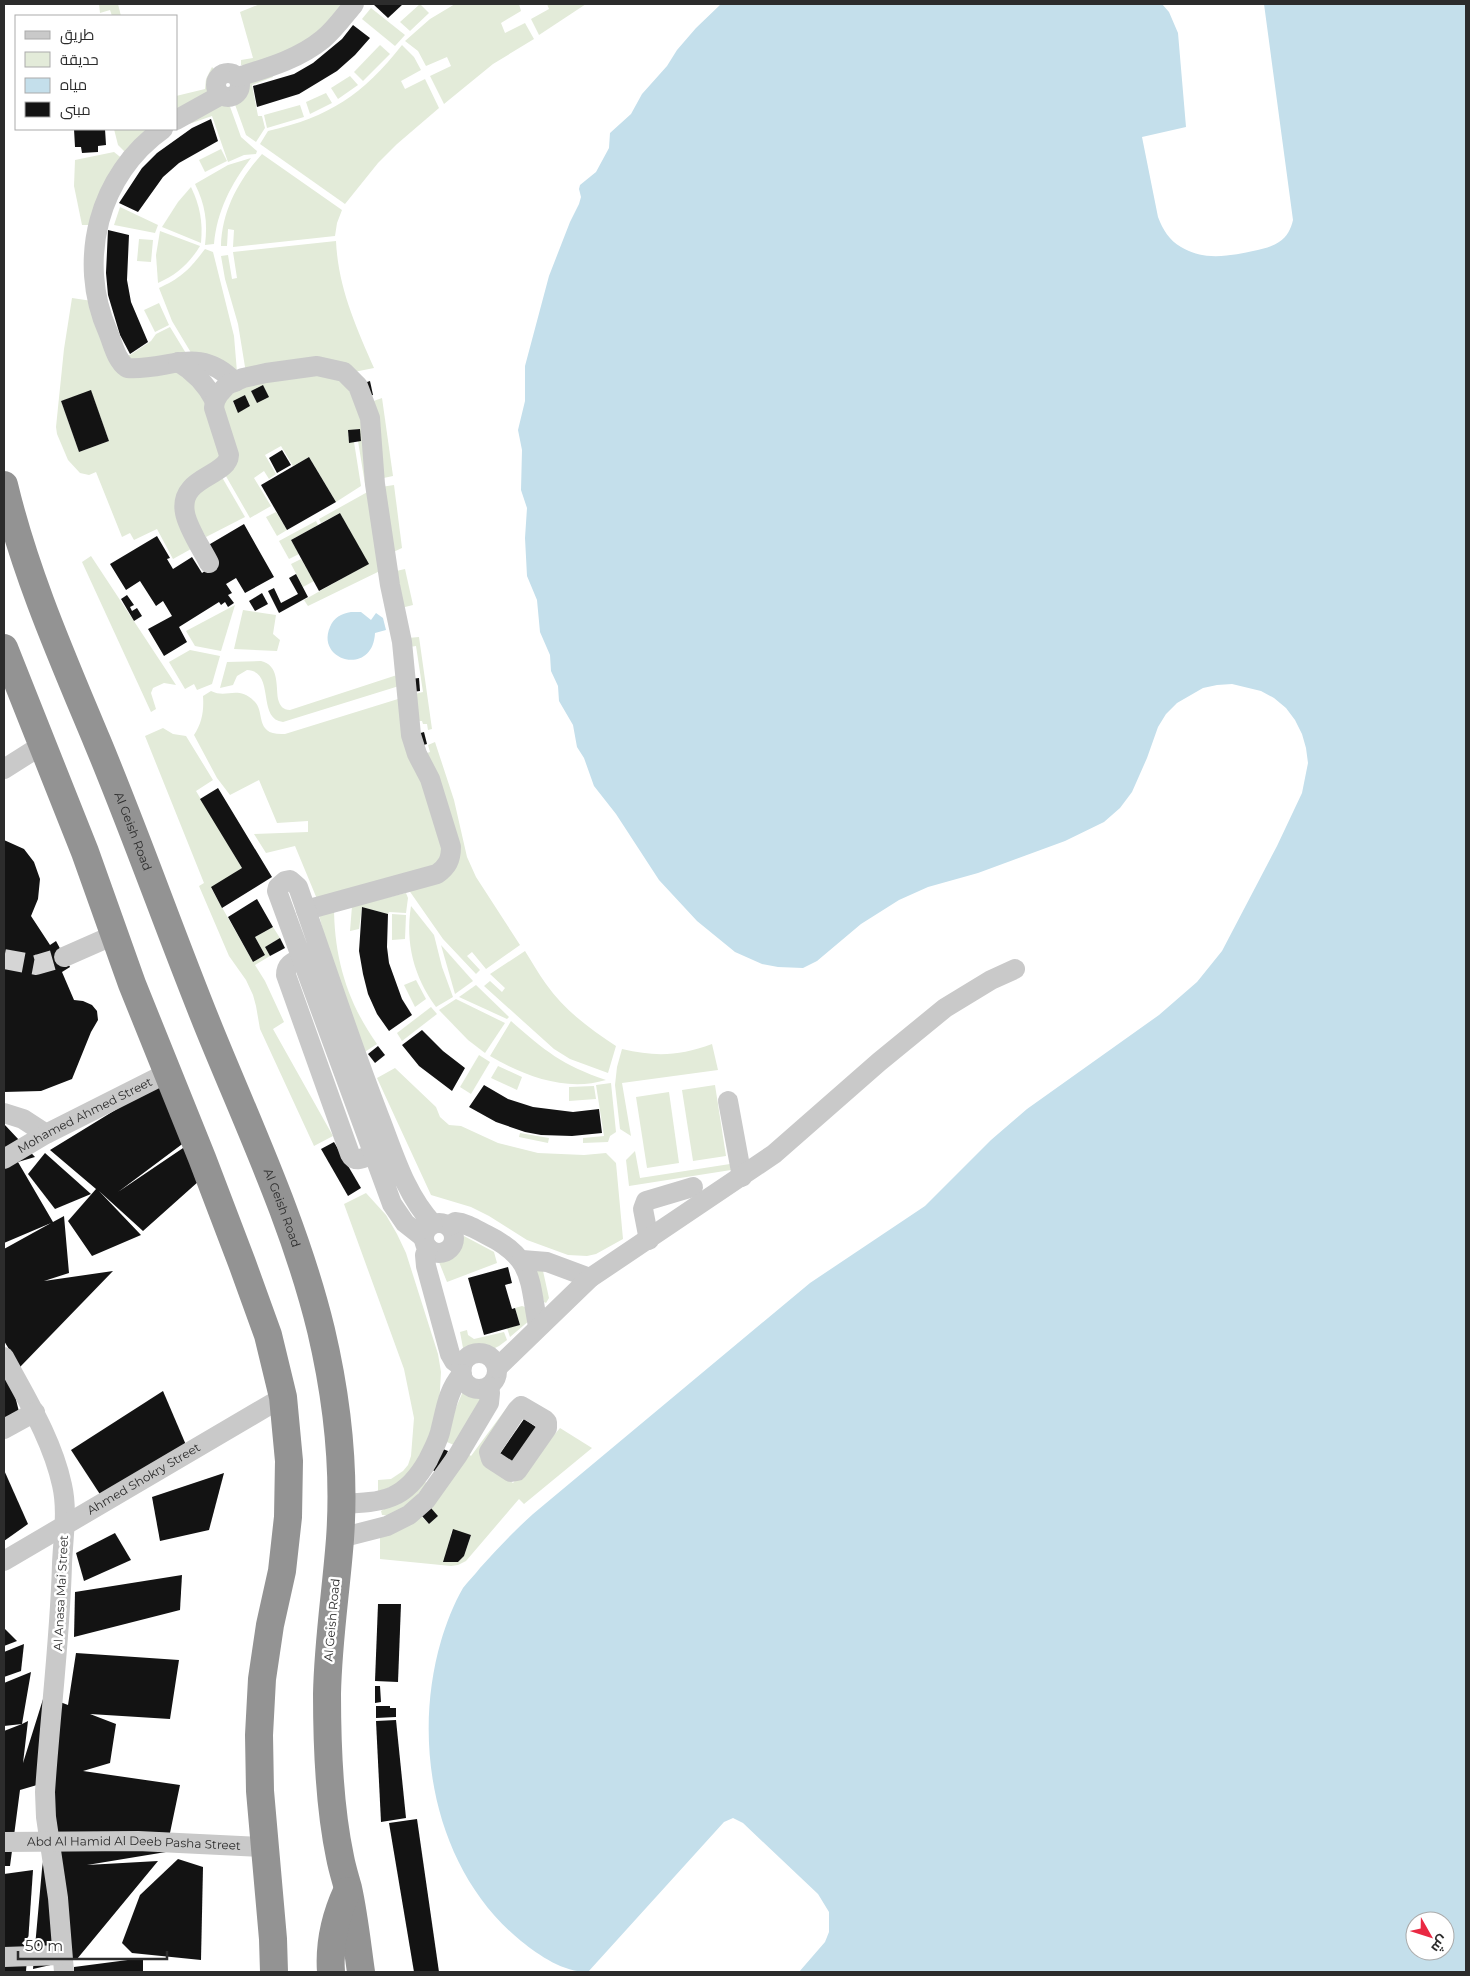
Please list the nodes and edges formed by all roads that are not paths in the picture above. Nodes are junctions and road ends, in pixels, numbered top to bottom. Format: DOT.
graph roads {
  1 [pos="354,4"];
  2 [pos="178,119"];
  3 [pos="162,130"];
  4 [pos="178,362"];
  5 [pos="235,382"];
  6 [pos="215,401"];
  7 [pos="4,485"];
  8 [pos="210,563"];
  9 [pos="4,648"];
  10 [pos="42,745"];
  11 [pos="4,769"];
  12 [pos="306,910"];
  13 [pos="114,935"];
  14 [pos="64,957"];
  15 [pos="1015,969"];
  16 [pos="167,1073"];
  17 [pos="728,1101"];
  18 [pos="4,1112"];
  19 [pos="46,1134"];
  20 [pos="4,1159"];
  21 [pos="742,1177"];
  22 [pos="693,1187"];
  23 [pos="433,1234"];
  24 [pos="649,1240"];
  25 [pos="522,1260"];
  26 [pos="590,1278"];
  27 [pos="538,1326"];
  28 [pos="4,1357"];
  29 [pos="462,1371"];
  30 [pos="493,1379"];
  31 [pos="283,1397"];
  32 [pos="519,1407"];
  33 [pos="35,1412"];
  34 [pos="4,1429"];
  35 [pos="438,1441"];
  36 [pos="460,1452"];
  37 [pos="421,1472"];
  38 [pos="440,1483"];
  39 [pos="341,1504"];
  40 [pos="65,1526"];
  41 [pos="340,1538"];
  42 [pos="4,1561"];
  43 [pos="49,1841"];
  44 [pos="4,1842"];
  45 [pos="263,1847"];
  46 [pos="348,1889"];
  47 [pos="272,1940"];
  48 [pos="4,1957"];
  49 [pos="63,1964"];
  50 [pos="274,1972"];
  51 [pos="286,1972"];
  52 [pos="331,1972"];
  53 [pos="361,1972"];
  1 -- 2 [label="street"];
  3 -- 4 [label="street"];
  4 -- 5 [label="street"];
  4 -- 6 [label="street"];
  5 -- 6 [label="street"];
  5 -- 12 [label="street"];
  6 -- 8 [label="street"];
  7 -- 39 [label="highway, Al Geish Road"];
  9 -- 10 [label="highway"];
  10 -- 11 [label="street"];
  10 -- 13 [label="highway"];
  12 -- 23 [label="street"];
  12 -- 23 [label="street"];
  13 -- 14 [label="street"];
  13 -- 16 [label="highway"];
  15 -- 21 [label="street"];
  16 -- 19 [label="street, Mohamed Ahmed Street"];
  16 -- 31 [label="highway"];
  17 -- 21 [label="street"];
  18 -- 19 [label="street"];
  19 -- 20 [label="street, Mohamed Ahmed Street"];
  21 -- 24 [label="street"];
  22 -- 24 [label="street"];
  23 -- 25 [label="street"];
  23 -- 29 [label="street"];
  24 -- 26 [label="street"];
  25 -- 26 [label="street"];
  25 -- 27 [label="street"];
  26 -- 27 [label="street"];
  27 -- 30 [label="street"];
  28 -- 33 [label="street, Al Anasa Mai Street"];
  29 -- 30 [label="street"];
  29 -- 30 [label="street"];
  29 -- 35 [label="street"];
  30 -- 32 [label="street"];
  30 -- 36 [label="street"];
  31 -- 40 [label="street, Ahmed Shokry Street"];
  31 -- 45 [label="highway"];
  33 -- 34 [label="street"];
  33 -- 40 [label="street, Al Anasa Mai Street"];
  35 -- 36 [label="street"];
  35 -- 37 [label="street"];
  36 -- 38 [label="street"];
  37 -- 38 [label="street"];
  37 -- 39 [label="street"];
  38 -- 41 [label="street"];
  39 -- 41 [label="highway, Al Geish Road"];
  40 -- 42 [label="street, Ahmed Shokry Street"];
  40 -- 43 [label="street, Al Anasa Mai Street"];
  41 -- 46 [label="highway, Al Geish Road"];
  43 -- 44 [label="street, Abd Al Hamid Al Deeb Pasha Street"];
  43 -- 45 [label="street, Abd Al Hamid Al Deeb Pasha Street"];
  43 -- 49 [label="street, Al Anasa Mai Street"];
  45 -- 47 [label="highway"];
  46 -- 52 [label="highway"];
  46 -- 53 [label="highway, Al Geish Road"];
  47 -- 50 [label="highway"];
  47 -- 51 [label="highway"];
  48 -- 49 [label="street"];
}
